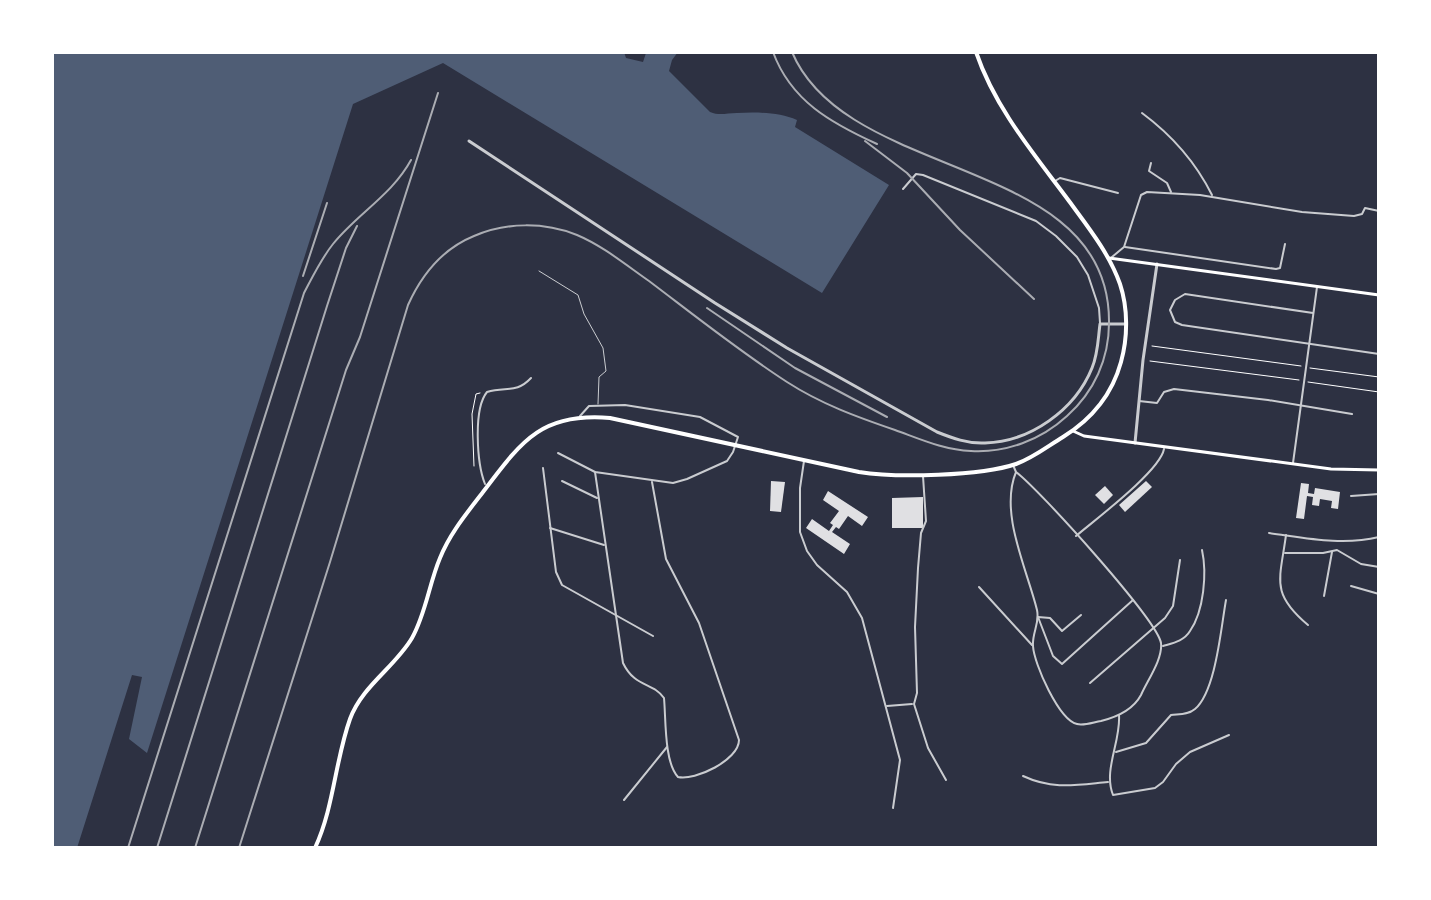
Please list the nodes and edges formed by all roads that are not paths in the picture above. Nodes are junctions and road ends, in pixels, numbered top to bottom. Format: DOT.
graph roads {
  1 [pos="976,52"];
  2 [pos="1142,113"];
  3 [pos="469,141"];
  4 [pos="1151,163"];
  5 [pos="1054,181"];
  6 [pos="903,189"];
  7 [pos="1118,193"];
  8 [pos="1172,193"];
  9 [pos="1213,197"];
  10 [pos="1379,211"];
  11 [pos="1285,244"];
  12 [pos="1124,247"];
  13 [pos="1108,258"];
  14 [pos="1157,264"];
  15 [pos="539,271"];
  16 [pos="1317,286"];
  17 [pos="1379,295"];
  18 [pos="1313,313"];
  19 [pos="1100,324"];
  20 [pos="1125,324"];
  21 [pos="1309,344"];
  22 [pos="1379,354"];
  23 [pos="531,378"];
  24 [pos="1139,401"];
  25 [pos="598,404"];
  26 [pos="1301,407"];
  27 [pos="1352,414"];
  28 [pos="580,417"];
  29 [pos="1073,431"];
  30 [pos="1135,443"];
  31 [pos="735,445"];
  32 [pos="1164,448"];
  33 [pos="558,453"];
  34 [pos="804,460"];
  35 [pos="1293,464"];
  36 [pos="1013,465"];
  37 [pos="543,468"];
  38 [pos="1379,470"];
  39 [pos="595,472"];
  40 [pos="1016,472"];
  41 [pos="923,475"];
  42 [pos="562,481"];
  43 [pos="652,482"];
  44 [pos="487,486"];
  45 [pos="1379,494"];
  46 [pos="1351,496"];
  47 [pos="599,498"];
  48 [pos="550,528"];
  49 [pos="1269,533"];
  50 [pos="1286,535"];
  51 [pos="1076,536"];
  52 [pos="1379,537"];
  53 [pos="1340,542"];
  54 [pos="605,546"];
  55 [pos="1202,550"];
  56 [pos="1337,550"];
  57 [pos="1332,551"];
  58 [pos="1284,553"];
  59 [pos="1180,560"];
  60 [pos="1379,567"];
  61 [pos="1351,586"];
  62 [pos="979,587"];
  63 [pos="1379,594"];
  64 [pos="1324,596"];
  65 [pos="1133,600"];
  66 [pos="1226,600"];
  67 [pos="615,615"];
  68 [pos="1081,615"];
  69 [pos="1038,617"];
  70 [pos="1308,625"];
  71 [pos="1154,628"];
  72 [pos="653,636"];
  73 [pos="1033,646"];
  74 [pos="1162,647"];
  75 [pos="1090,683"];
  76 [pos="914,704"];
  77 [pos="886,707"];
  78 [pos="1119,715"];
  79 [pos="1229,735"];
  80 [pos="668,747"];
  81 [pos="1115,753"];
  82 [pos="1023,776"];
  83 [pos="946,780"];
  84 [pos="1109,782"];
  85 [pos="624,800"];
  86 [pos="893,808"];
  87 [pos="315,848"];
  1 -- 5 [label="main road"];
  2 -- 9 [label="street"];
  3 -- 19 [label="street"];
  4 -- 8 [label="street"];
  5 -- 7 [label="street"];
  5 -- 13 [label="main road"];
  6 -- 19 [label="street"];
  8 -- 9 [label="street"];
  8 -- 12 [label="street"];
  9 -- 10 [label="street"];
  11 -- 12 [label="street"];
  12 -- 13 [label="street"];
  13 -- 14 [label="main road"];
  13 -- 20 [label="main road"];
  14 -- 16 [label="main road"];
  14 -- 24 [label="street"];
  15 -- 25 [label="lane"];
  16 -- 17 [label="main road"];
  16 -- 18 [label="street"];
  18 -- 21 [label="street"];
  18 -- 21 [label="street"];
  19 -- 20 [label="street"];
  20 -- 29 [label="main road"];
  21 -- 22 [label="street"];
  21 -- 26 [label="street"];
  23 -- 44 [label="street"];
  24 -- 26 [label="street"];
  24 -- 30 [label="street"];
  25 -- 28 [label="street"];
  25 -- 31 [label="street"];
  26 -- 27 [label="street"];
  26 -- 35 [label="street"];
  28 -- 31 [label="main road"];
  28 -- 44 [label="main road"];
  29 -- 30 [label="main road"];
  29 -- 36 [label="main road"];
  30 -- 32 [label="main road"];
  31 -- 34 [label="main road"];
  31 -- 43 [label="street"];
  32 -- 35 [label="main road"];
  32 -- 51 [label="street"];
  33 -- 39 [label="street"];
  34 -- 41 [label="main road"];
  34 -- 77 [label="street"];
  35 -- 38 [label="main road"];
  36 -- 40 [label="street"];
  36 -- 41 [label="main road"];
  37 -- 48 [label="street"];
  39 -- 43 [label="street"];
  39 -- 47 [label="street"];
  40 -- 51 [label="street"];
  40 -- 69 [label="street"];
  41 -- 76 [label="street"];
  42 -- 47 [label="street"];
  43 -- 80 [label="street"];
  44 -- 87 [label="main road"];
  45 -- 46 [label="street"];
  47 -- 54 [label="street"];
  48 -- 54 [label="street"];
  48 -- 67 [label="street"];
  49 -- 50 [label="street"];
  50 -- 53 [label="street"];
  50 -- 58 [label="street"];
  51 -- 65 [label="street"];
  52 -- 53 [label="street"];
  53 -- 56 [label="street"];
  54 -- 67 [label="street"];
  55 -- 74 [label="street"];
  56 -- 57 [label="street"];
  56 -- 60 [label="street"];
  57 -- 58 [label="street"];
  57 -- 64 [label="street"];
  58 -- 70 [label="street"];
  59 -- 71 [label="street"];
  61 -- 63 [label="street"];
  62 -- 73 [label="street"];
  65 -- 69 [label="street"];
  65 -- 71 [label="street"];
  66 -- 81 [label="street"];
  67 -- 72 [label="street"];
  67 -- 80 [label="street"];
  68 -- 69 [label="street"];
  69 -- 73 [label="street"];
  71 -- 74 [label="street"];
  71 -- 75 [label="street"];
  73 -- 78 [label="street"];
  74 -- 78 [label="street"];
  76 -- 77 [label="street"];
  76 -- 83 [label="street"];
  77 -- 86 [label="street"];
  78 -- 81 [label="street"];
  79 -- 84 [label="street"];
  80 -- 85 [label="street"];
  81 -- 84 [label="street"];
  82 -- 84 [label="street"];
}
